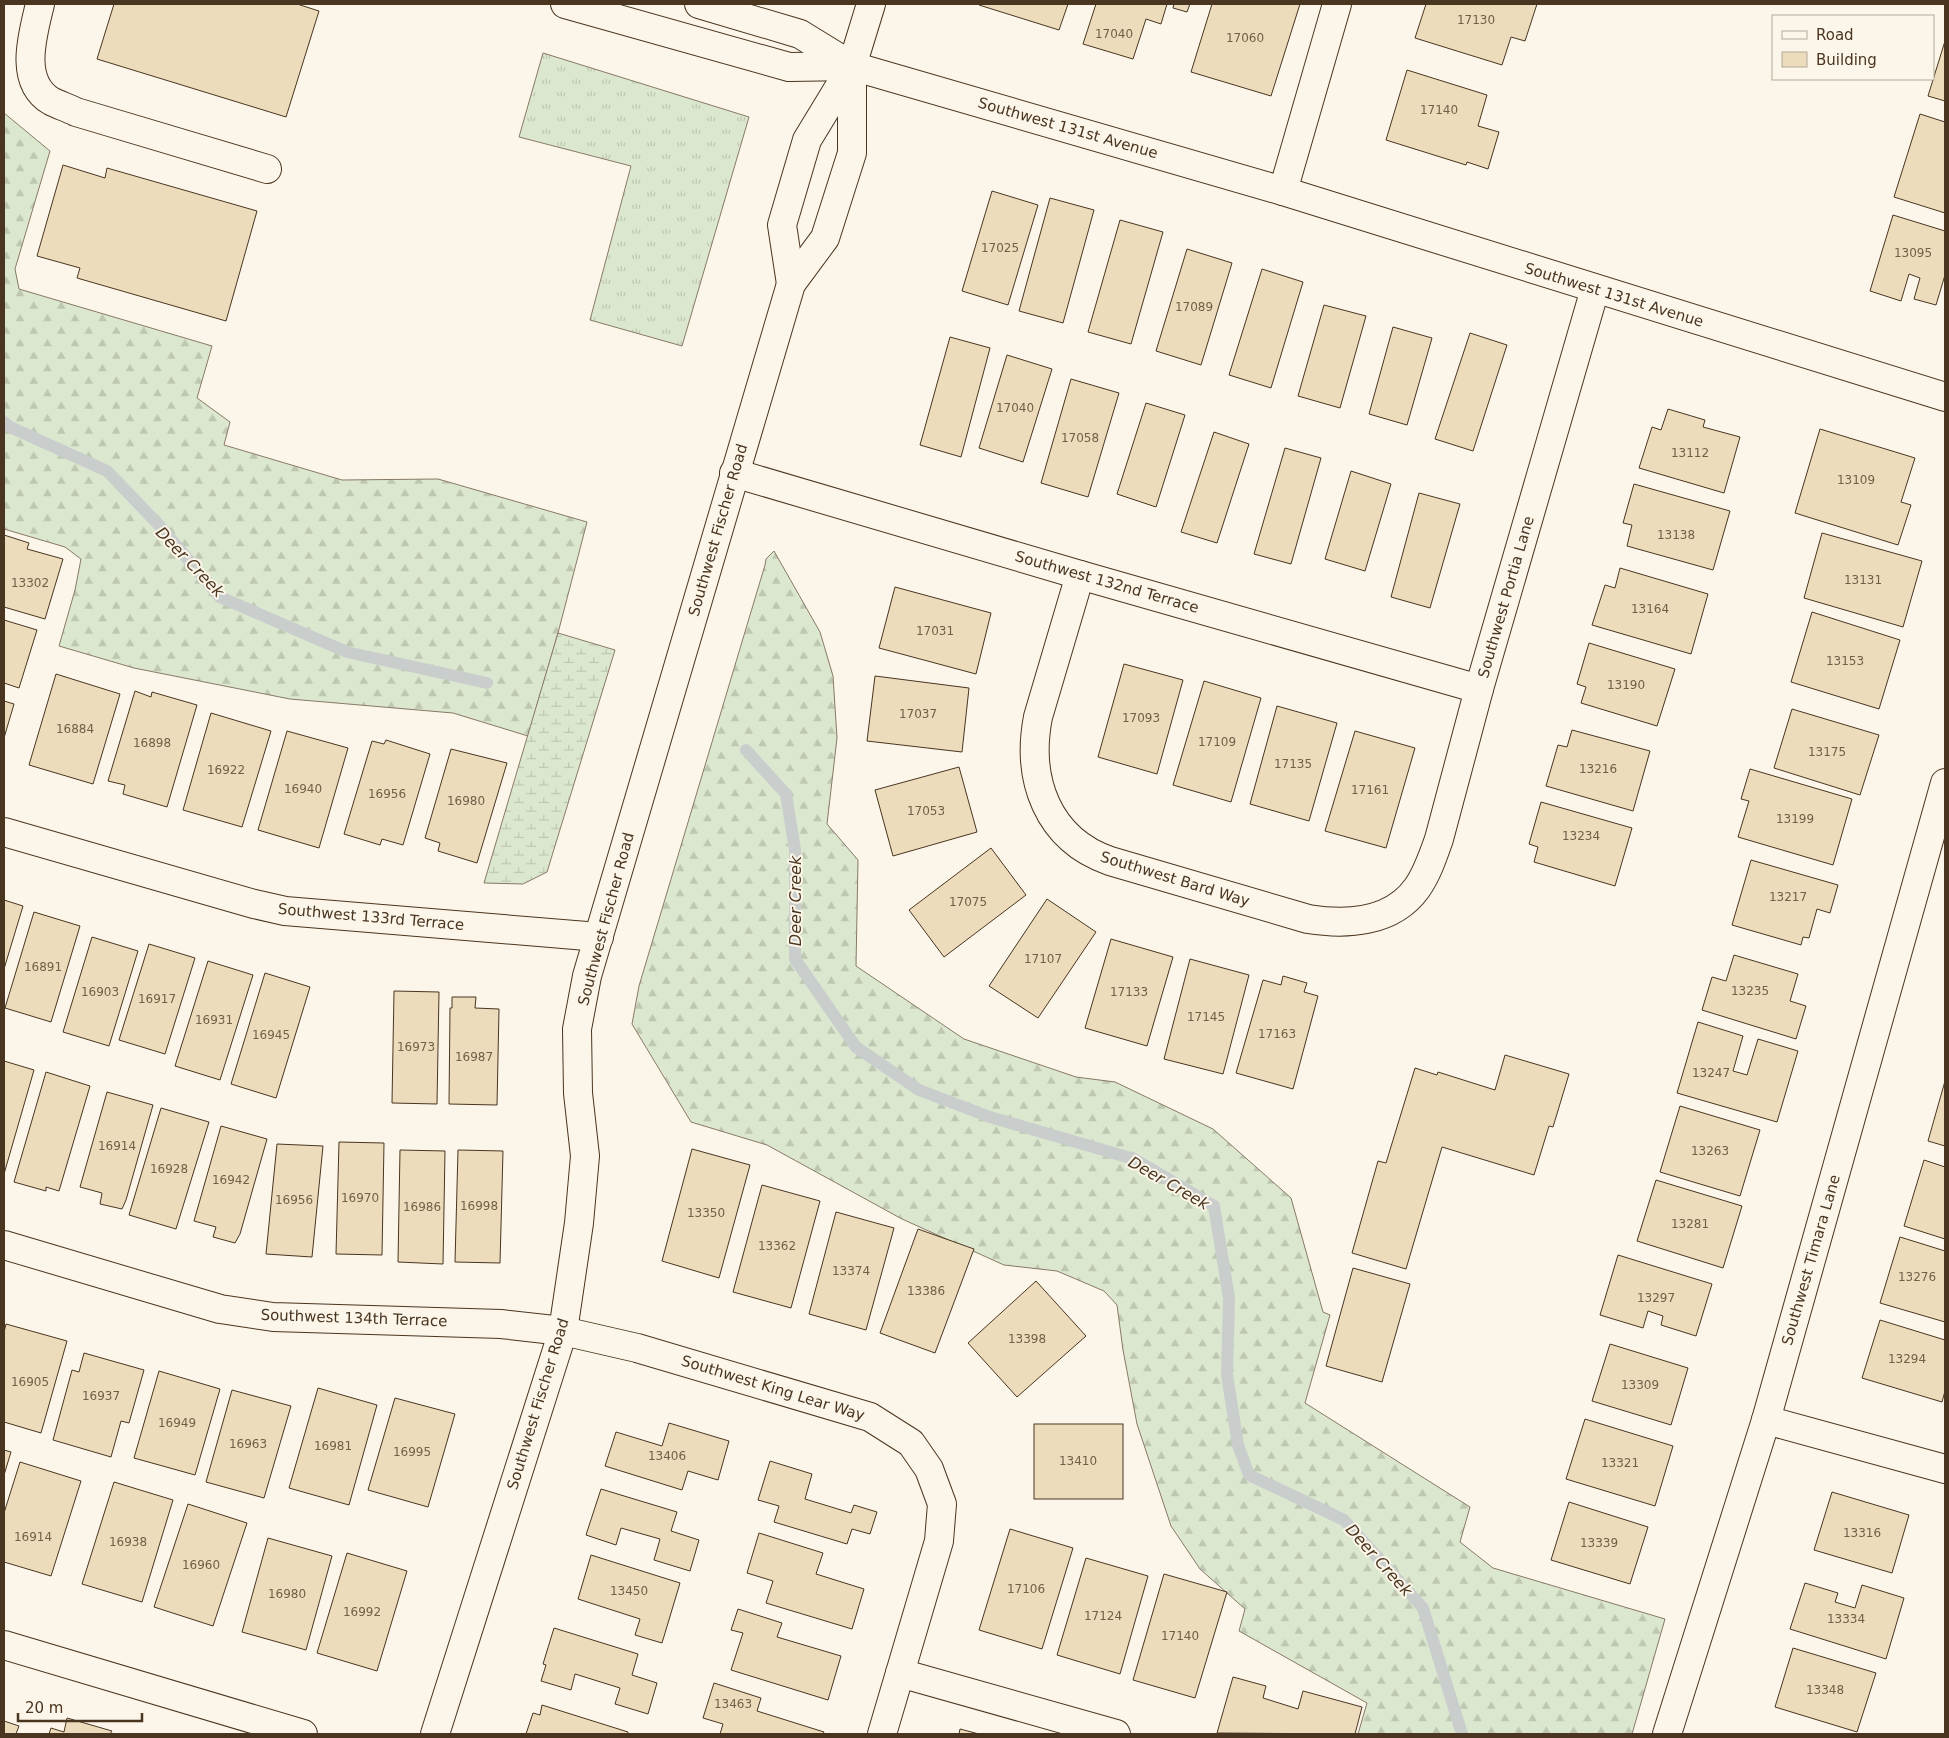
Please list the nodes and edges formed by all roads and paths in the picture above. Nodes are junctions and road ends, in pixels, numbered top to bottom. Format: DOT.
graph roads {
  1 [pos="40,4"];
  2 [pos="565,4"];
  3 [pos="699,4"];
  4 [pos="871,4"];
  5 [pos="1337,4"];
  6 [pos="852,66"];
  7 [pos="267,169"];
  8 [pos="1283,191"];
  9 [pos="791,284"];
  10 [pos="1595,289"];
  11 [pos="1945,397"];
  12 [pos="734,473"];
  13 [pos="1080,575"];
  14 [pos="1480,689"];
  15 [pos="1945,782"];
  16 [pos="4,832"];
  17 [pos="1407,899"];
  18 [pos="599,937"];
  19 [pos="4,1245"];
  20 [pos="563,1331"];
  21 [pos="1766,1420"];
  22 [pos="1945,1469"];
  23 [pos="4,1645"];
  24 [pos="900,1672"];
  25 [pos="303,1734"];
  26 [pos="435,1734"];
  27 [pos="882,1734"];
  28 [pos="1116,1734"];
  29 [pos="1667,1734"];
  1 -- 7 [label="street"];
  2 -- 6 [label="street, Southwest 131st Avenue"];
  3 -- 6 [label="street, Southwest 131st Avenue"];
  4 -- 6 [label="street, Southwest Fischer Road"];
  5 -- 8 [label="street"];
  6 -- 8 [label="street, Southwest 131st Avenue"];
  6 -- 9 [label="street, Southwest Fischer Road"];
  6 -- 9 [label="street, Southwest Fischer Road"];
  8 -- 10 [label="street, Southwest 131st Avenue"];
  9 -- 12 [label="street, Southwest Fischer Road"];
  10 -- 11 [label="street, Southwest 131st Avenue"];
  10 -- 14 [label="street, Southwest Portia Lane"];
  12 -- 13 [label="street, Southwest 132nd Terrace"];
  12 -- 18 [label="street, Southwest Fischer Road"];
  13 -- 14 [label="street, Southwest 132nd Terrace"];
  13 -- 17 [label="street, Southwest Bard Way"];
  14 -- 17 [label="street, Southwest Portia Lane"];
  15 -- 21 [label="street, Southwest Timara Lane"];
  16 -- 18 [label="street, Southwest 133rd Terrace"];
  18 -- 20 [label="street, Southwest Fischer Road"];
  19 -- 20 [label="street, Southwest 134th Terrace"];
  20 -- 24 [label="street, Southwest King Lear Way"];
  20 -- 26 [label="street, Southwest Fischer Road"];
  21 -- 22 [label="street"];
  21 -- 29 [label="street, Southwest Timara Lane"];
  23 -- 25 [label="street"];
  24 -- 27 [label="street, Southwest King Lear Way"];
  24 -- 28 [label="street"];
}
